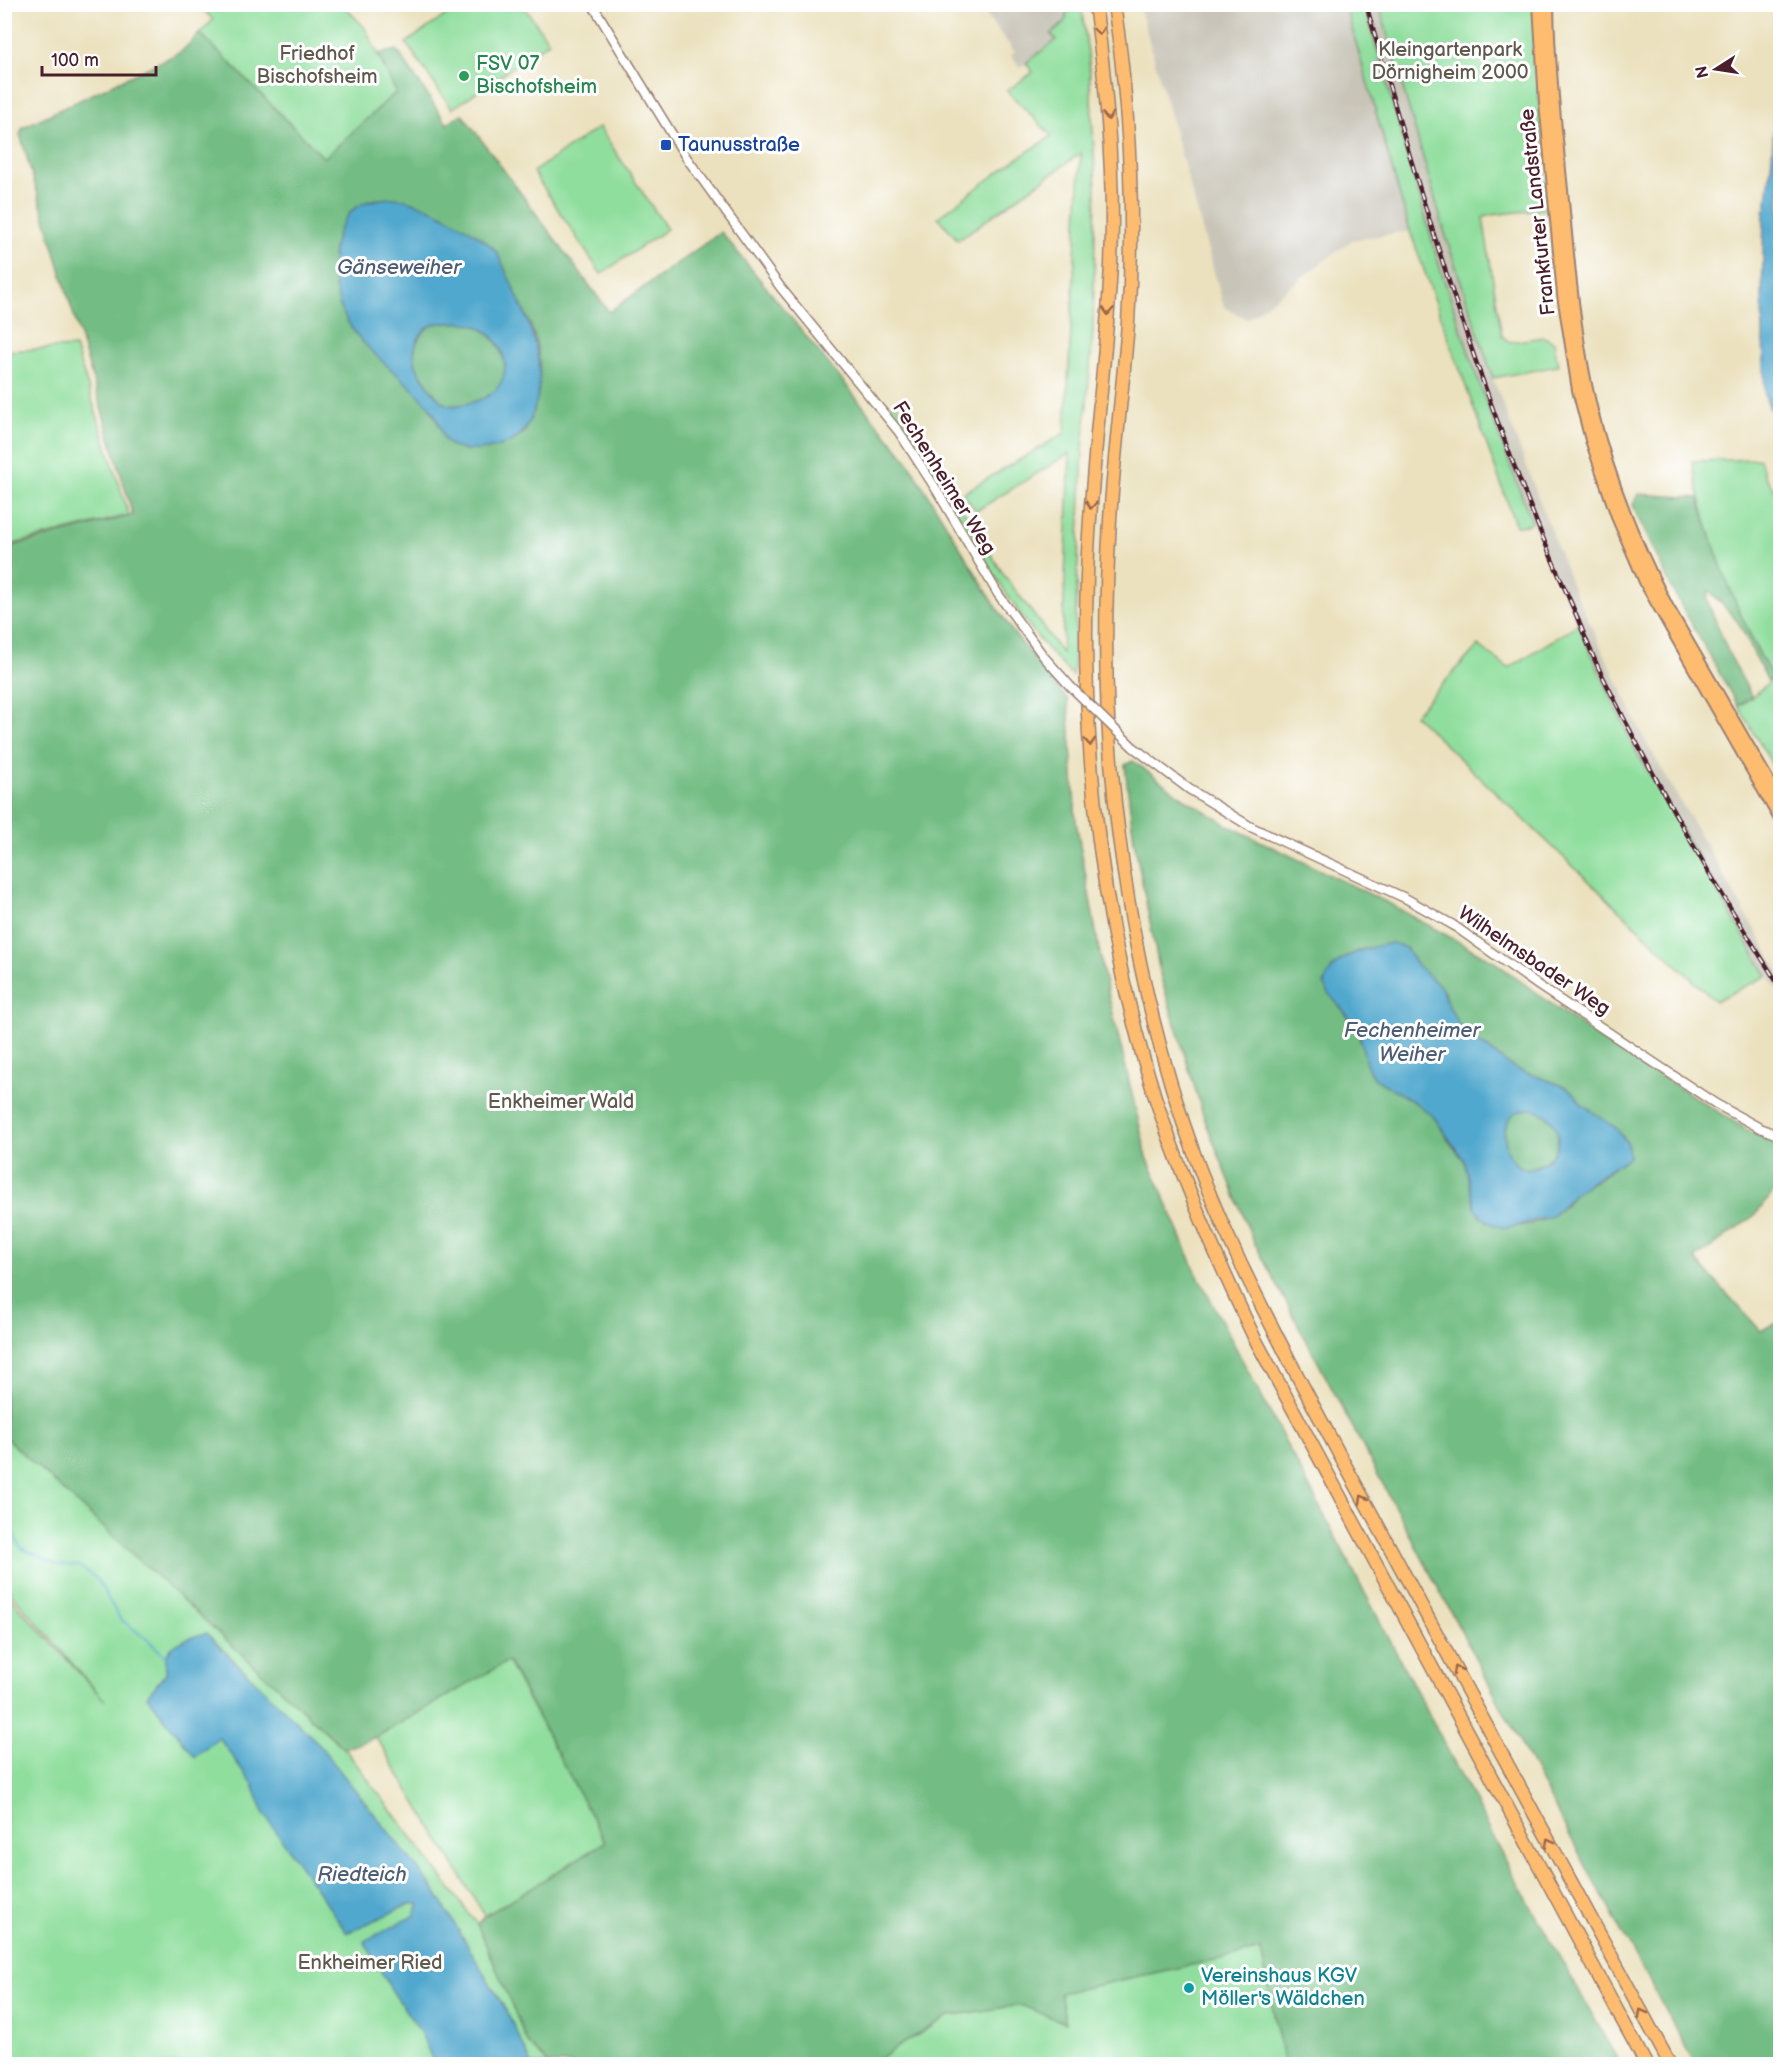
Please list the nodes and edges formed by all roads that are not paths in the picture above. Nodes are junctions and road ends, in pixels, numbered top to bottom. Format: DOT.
graph roads {
  1 [pos="592,4"];
  2 [pos="1095,4"];
  3 [pos="1114,4"];
  4 [pos="1539,4"];
  5 [pos="1548,4"];
  6 [pos="1587,410"];
  7 [pos="1780,801"];
  8 [pos="1780,819"];
  9 [pos="1259,831"];
  10 [pos="1780,1136"];
  11 [pos="1646,2064"];
  12 [pos="1670,2064"];
  1 -- 9 [label="street, Fechenheimer Weg, bridge"];
  2 -- 11 [label="highway, one-way"];
  12 -- 3 [label="highway, one-way"];
  4 -- 6 [label="main road, Frankfurter Landstraße"];
  5 -- 6 [label="main road, Frankfurter Landstraße"];
  6 -- 7 [label="main road"];
  6 -- 8 [label="main road"];
  9 -- 10 [label="street, Wilhelmsbader Weg"];
}
